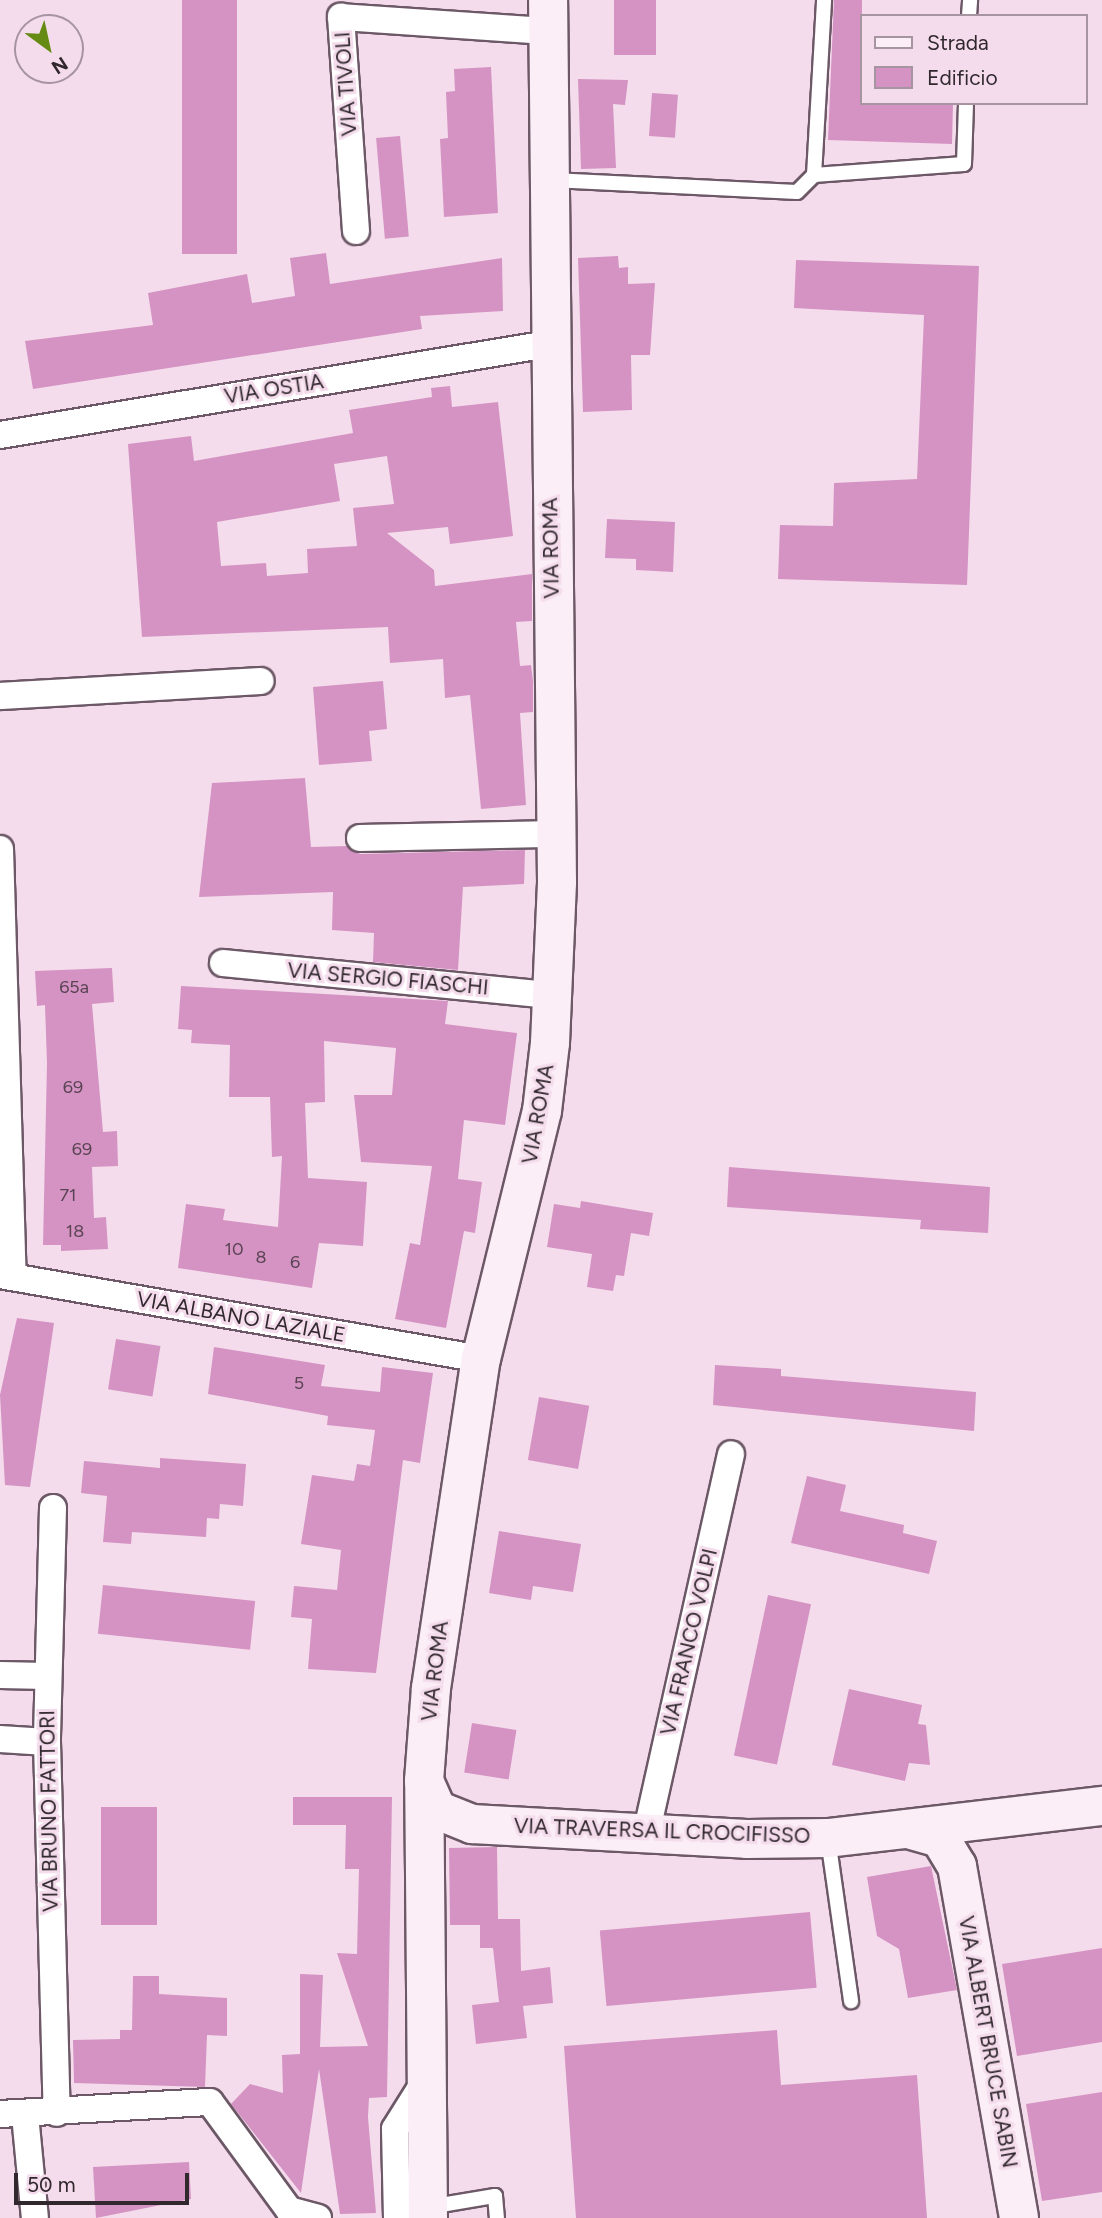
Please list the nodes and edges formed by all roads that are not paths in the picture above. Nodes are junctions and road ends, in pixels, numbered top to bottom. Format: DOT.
graph roads {
  1 [pos="824,0"];
  2 [pos="548,16"];
  3 [pos="966,105"];
  4 [pos="814,175"];
  5 [pos="547,180"];
  6 [pos="356,232"];
  7 [pos="548,344"];
  8 [pos="0,435"];
  9 [pos="261,681"];
  10 [pos="0,696"];
  11 [pos="556,834"];
  12 [pos="360,838"];
  13 [pos="0,849"];
  14 [pos="223,964"];
  15 [pos="552,995"];
  16 [pos="6,1276"];
  17 [pos="481,1359"];
  18 [pos="731,1454"];
  19 [pos="53,1508"];
  20 [pos="0,1675"];
  21 [pos="47,1676"];
  22 [pos="0,1739"];
  23 [pos="47,1742"];
  24 [pos="424,1781"];
  25 [pos="1102,1806"];
  26 [pos="1003,1818"];
  27 [pos="472,1824"];
  28 [pos="903,1828"];
  29 [pos="647,1830"];
  30 [pos="828,1838"];
  31 [pos="957,1866"];
  32 [pos="424,1868"];
  33 [pos="851,2001"];
  34 [pos="57,2113"];
  35 [pos="12,2115"];
  36 [pos="418,2215"];
  37 [pos="35,2218"];
  38 [pos="318,2218"];
  39 [pos="497,2218"];
  40 [pos="1019,2218"];
  1 -- 4 [label="lane"];
  2 -- 5 [label="main road, VIA ROMA"];
  2 -- 6 [label="street, VIA TIVOLI"];
  3 -- 4 [label="lane"];
  4 -- 5 [label="lane"];
  5 -- 7 [label="main road, VIA ROMA"];
  7 -- 8 [label="street, VIA OSTIA"];
  7 -- 11 [label="main road, VIA ROMA"];
  9 -- 10 [label="street"];
  11 -- 12 [label="street"];
  11 -- 15 [label="main road, VIA ROMA"];
  13 -- 16 [label="street"];
  14 -- 15 [label="street, VIA SERGIO FIASCHI"];
  15 -- 17 [label="main road, VIA ROMA"];
  16 -- 17 [label="street, VIA ALBANO LAZIALE"];
  17 -- 24 [label="main road, VIA ROMA"];
  18 -- 29 [label="street, VIA FRANCO VOLPI"];
  19 -- 21 [label="street, VIA BRUNO FATTORI"];
  20 -- 21 [label="street"];
  21 -- 23 [label="street, VIA BRUNO FATTORI"];
  22 -- 23 [label="street"];
  23 -- 34 [label="street, VIA BRUNO FATTORI"];
  24 -- 27 [label="main road, VIA TRAVERSA IL CROCIFISSO"];
  24 -- 32 [label="main road, VIA ROMA"];
  25 -- 26 [label="main road, VIA TRAVERSA IL CROCIFISSO"];
  26 -- 28 [label="main road, VIA TRAVERSA IL CROCIFISSO"];
  26 -- 31 [label="main road"];
  27 -- 29 [label="main road, VIA TRAVERSA IL CROCIFISSO"];
  27 -- 32 [label="main road, VIA TRAVERSA IL CROCIFISSO"];
  28 -- 30 [label="main road, VIA TRAVERSA IL CROCIFISSO"];
  28 -- 31 [label="main road, VIA ALBERT BRUCE SABIN"];
  29 -- 30 [label="main road, VIA TRAVERSA IL CROCIFISSO"];
  30 -- 33 [label="lane"];
  31 -- 40 [label="main road, VIA ALBERT BRUCE SABIN"];
  32 -- 36 [label="main road, VIA ROMA"];
  34 -- 35 [label="street"];
  34 -- 38 [label="street"];
  35 -- 37 [label="street"];
  36 -- 39 [label="lane"];
}
